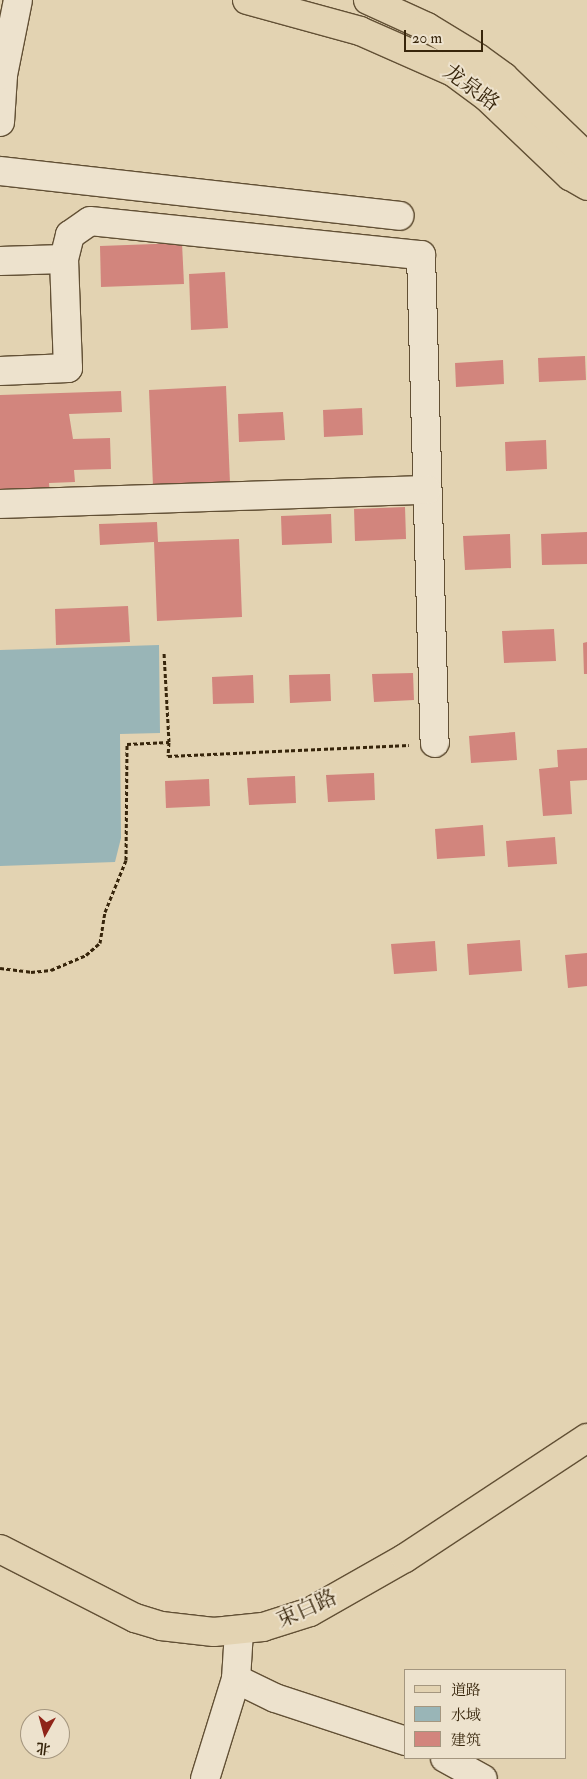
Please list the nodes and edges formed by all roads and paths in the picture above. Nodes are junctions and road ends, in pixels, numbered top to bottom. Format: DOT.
graph roads {
  1 [pos="18,0"];
  2 [pos="247,0"];
  3 [pos="368,0"];
  4 [pos="0,122"];
  5 [pos="587,156"];
  6 [pos="0,170"];
  7 [pos="587,186"];
  8 [pos="399,216"];
  9 [pos="64,259"];
  10 [pos="0,260"];
  11 [pos="0,371"];
  12 [pos="427,490"];
  13 [pos="0,504"];
  14 [pos="164,652"];
  15 [pos="169,742"];
  16 [pos="435,743"];
  17 [pos="0,968"];
  18 [pos="587,1438"];
  19 [pos="0,1549"];
  20 [pos="239,1632"];
  21 [pos="236,1679"];
  22 [pos="404,1740"];
  23 [pos="447,1759"];
  24 [pos="205,1779"];
  25 [pos="483,1779"];
  1 -- 4 [label="street"];
  2 -- 7 [label="main road, 龙泉路"];
  3 -- 5 [label="main road, 龙泉路"];
  6 -- 8 [label="street"];
  9 -- 10 [label="street"];
  9 -- 11 [label="street"];
  9 -- 12 [label="street"];
  12 -- 13 [label="street"];
  12 -- 16 [label="street"];
  14 -- 15 [label="path"];
  15 -- 16 [label="path"];
  15 -- 17 [label="path"];
  18 -- 20 [label="main road, 束白路"];
  19 -- 20 [label="main road, 束白路"];
  20 -- 21 [label="street"];
  21 -- 22 [label="street"];
  21 -- 24 [label="street"];
  23 -- 25 [label="street"];
}
